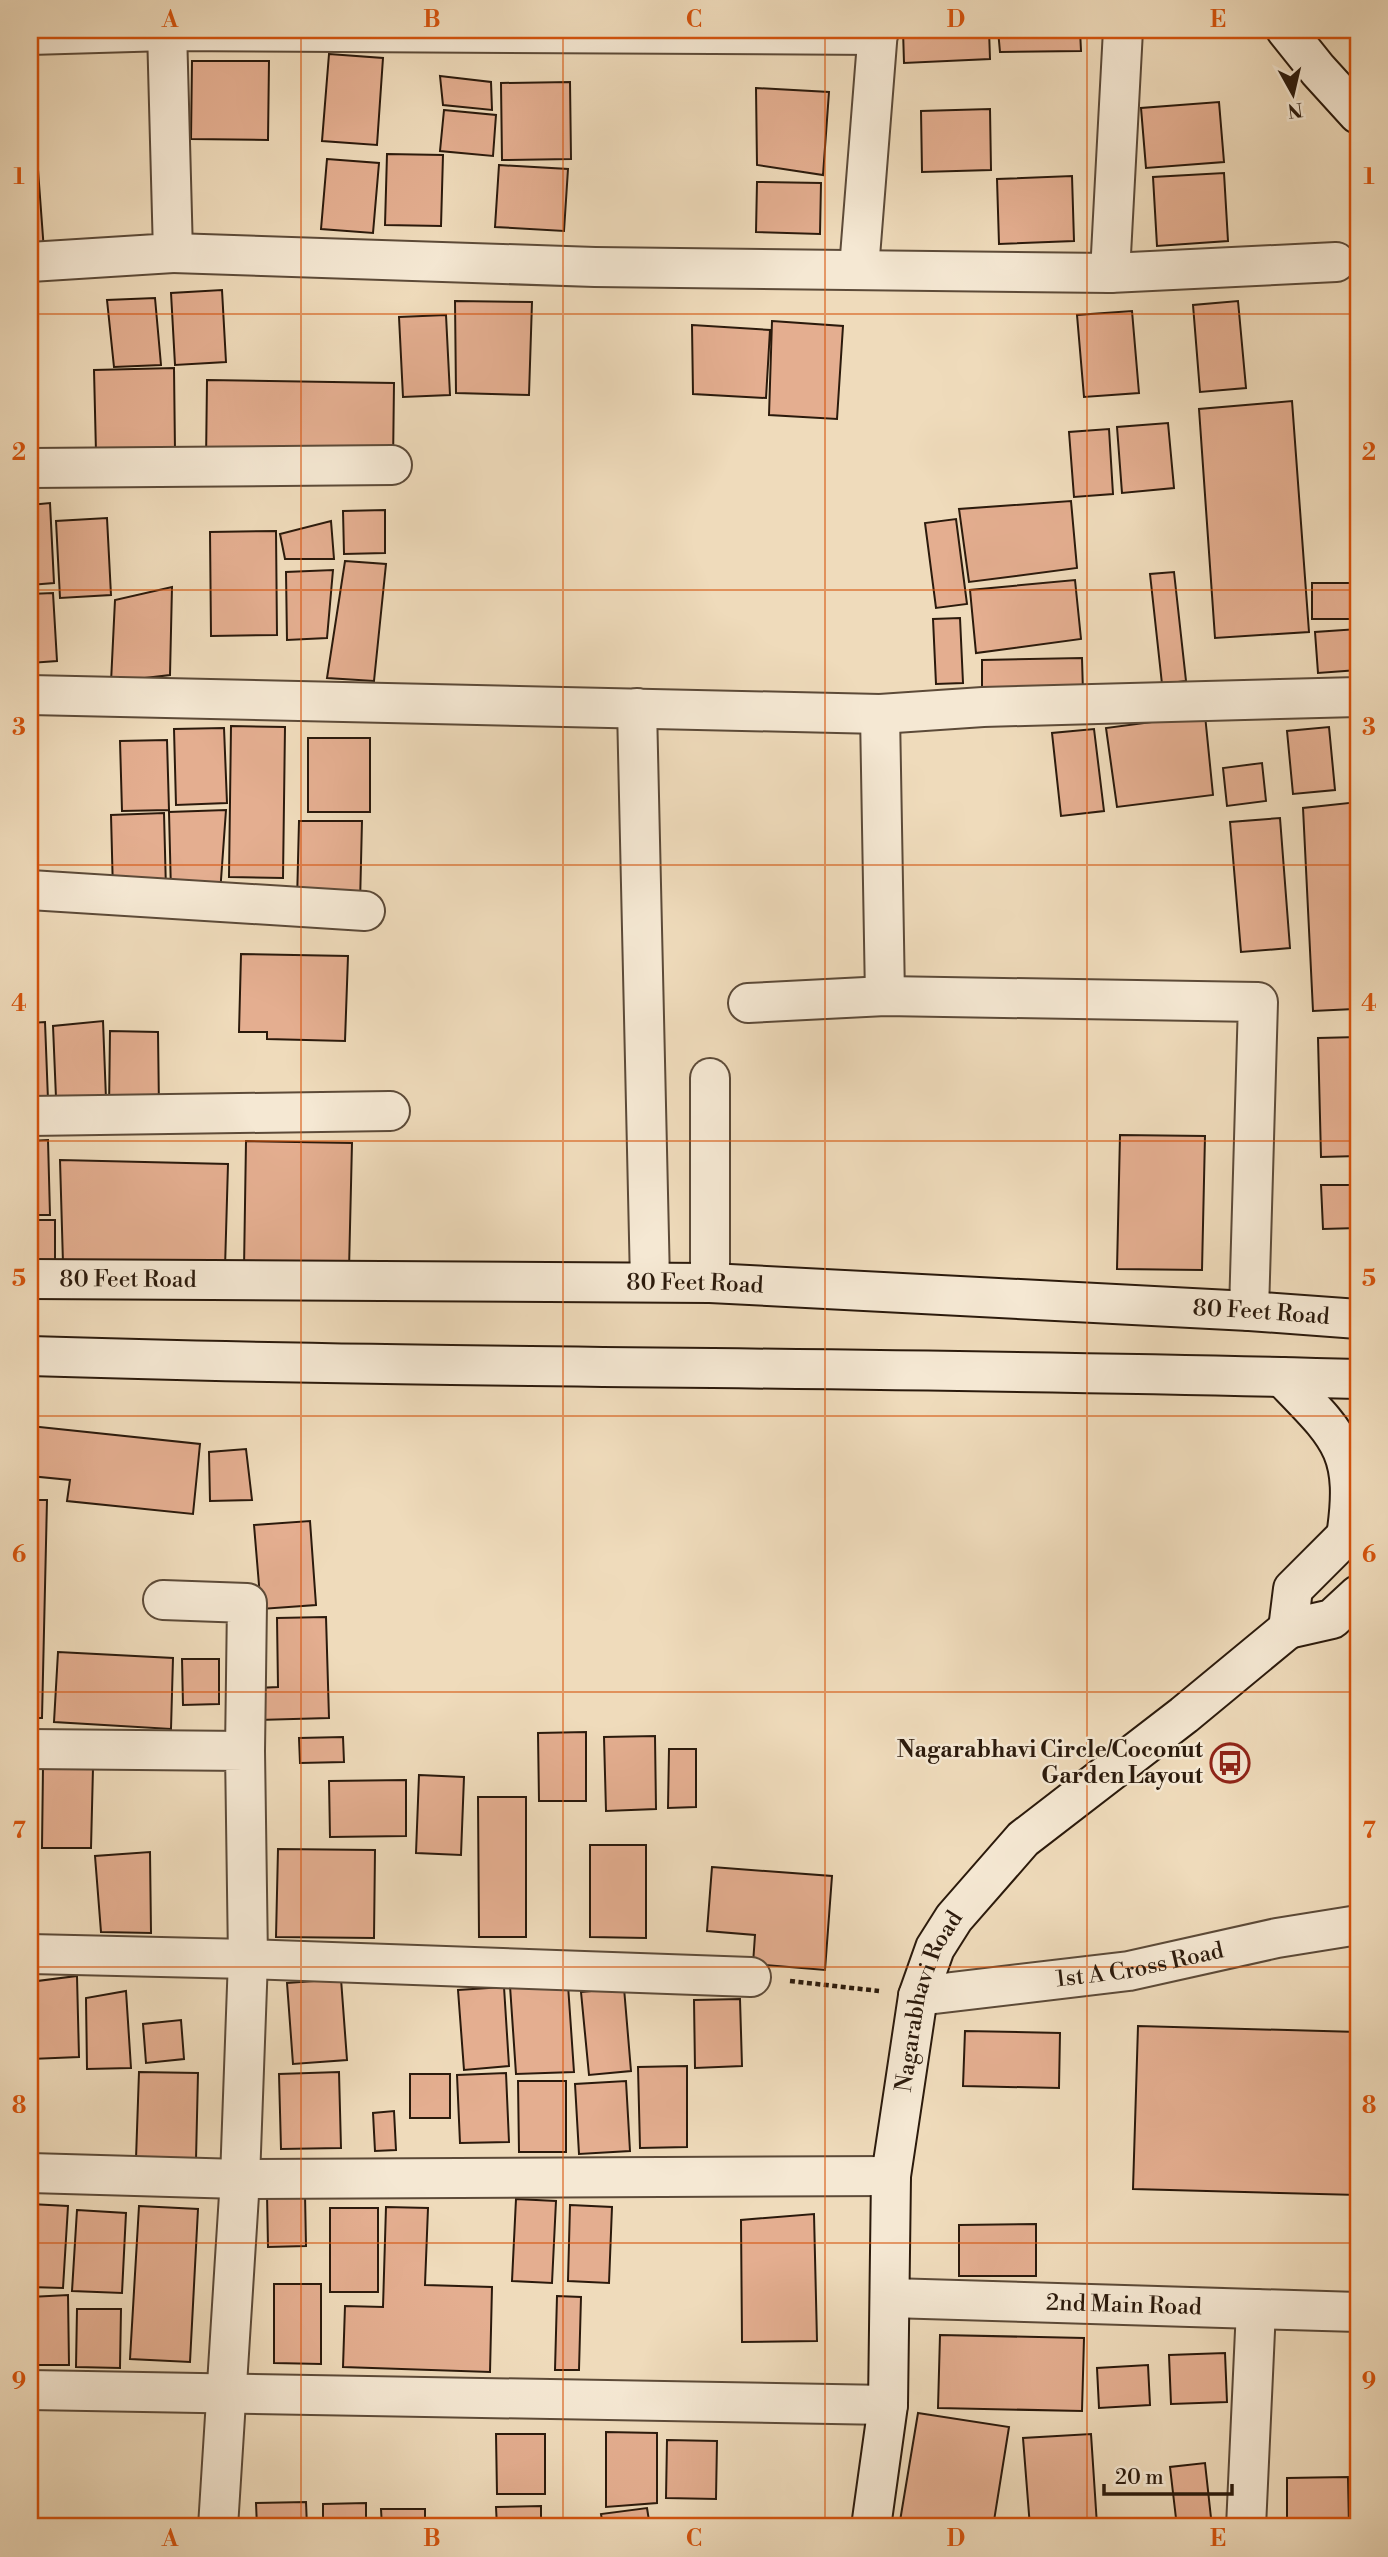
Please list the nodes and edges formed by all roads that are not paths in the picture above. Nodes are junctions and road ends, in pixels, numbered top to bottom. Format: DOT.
graph roads {
  1 [pos="1123,30"];
  2 [pos="1286,30"];
  3 [pos="167,31"];
  4 [pos="878,32"];
  5 [pos="30,35"];
  6 [pos="1358,114"];
  7 [pos="173,253"];
  8 [pos="30,262"];
  9 [pos="1336,262"];
  10 [pos="859,269"];
  11 [pos="1110,273"];
  12 [pos="392,466"];
  13 [pos="30,468"];
  14 [pos="30,695"];
  15 [pos="1358,697"];
  16 [pos="637,708"];
  17 [pos="880,714"];
  18 [pos="30,890"];
  19 [pos="365,911"];
  20 [pos="885,996"];
  21 [pos="748,1003"];
  22 [pos="710,1078"];
  23 [pos="390,1111"];
  24 [pos="30,1116"];
  25 [pos="30,1279"];
  26 [pos="650,1282"];
  27 [pos="710,1283"];
  28 [pos="1249,1311"];
  29 [pos="1358,1319"];
  30 [pos="30,1356"];
  31 [pos="1282,1377"];
  32 [pos="1358,1379"];
  33 [pos="1352,1531"];
  34 [pos="1358,1595"];
  35 [pos="163,1600"];
  36 [pos="1288,1629"];
  37 [pos="30,1749"];
  38 [pos="245,1751"];
  39 [pos="1358,1925"];
  40 [pos="30,1954"];
  41 [pos="248,1959"];
  42 [pos="751,1977"];
  43 [pos="918,1996"];
  44 [pos="30,2173"];
  45 [pos="891,2176"];
  46 [pos="240,2179"];
  47 [pos="890,2298"];
  48 [pos="1256,2309"];
  49 [pos="1358,2312"];
  50 [pos="30,2390"];
  51 [pos="228,2393"];
  52 [pos="888,2405"];
  53 [pos="218,2527"];
  54 [pos="871,2527"];
  55 [pos="1247,2527"];
  1 -- 11 [label="street"];
  2 -- 6 [label="street"];
  3 -- 4 [label="street"];
  3 -- 5 [label="street"];
  3 -- 7 [label="street"];
  4 -- 10 [label="street"];
  7 -- 8 [label="street"];
  7 -- 10 [label="street"];
  9 -- 11 [label="street"];
  10 -- 11 [label="street"];
  12 -- 13 [label="street"];
  14 -- 16 [label="street"];
  15 -- 17 [label="street"];
  16 -- 17 [label="street"];
  16 -- 26 [label="street"];
  17 -- 20 [label="street"];
  18 -- 19 [label="street"];
  20 -- 21 [label="street"];
  20 -- 28 [label="street"];
  22 -- 27 [label="street"];
  23 -- 24 [label="street"];
  25 -- 26 [label="street, 80 Feet Road"];
  26 -- 27 [label="street, 80 Feet Road"];
  27 -- 28 [label="street, 80 Feet Road"];
  28 -- 29 [label="street, 80 Feet Road"];
  30 -- 31 [label="street"];
  31 -- 32 [label="street"];
  31 -- 33 [label="street"];
  33 -- 36 [label="street"];
  34 -- 36 [label="street, Nagarabhavi Road"];
  35 -- 38 [label="street"];
  36 -- 43 [label="street, Nagarabhavi Road"];
  37 -- 38 [label="street"];
  38 -- 41 [label="street"];
  39 -- 43 [label="street, 1st A Cross Road"];
  40 -- 41 [label="street"];
  41 -- 42 [label="street"];
  41 -- 46 [label="street"];
  43 -- 45 [label="street, Nagarabhavi Road"];
  44 -- 46 [label="street"];
  45 -- 46 [label="street"];
  45 -- 47 [label="street, Nagarabhavi Road"];
  46 -- 51 [label="street"];
  47 -- 48 [label="street, 2nd Main Road"];
  47 -- 52 [label="street, Nagarabhavi Road"];
  48 -- 49 [label="street, 2nd Main Road"];
  48 -- 55 [label="street"];
  50 -- 51 [label="street"];
  51 -- 52 [label="street"];
  51 -- 53 [label="street"];
  52 -- 54 [label="street, Nagarabhavi Road"];
}
